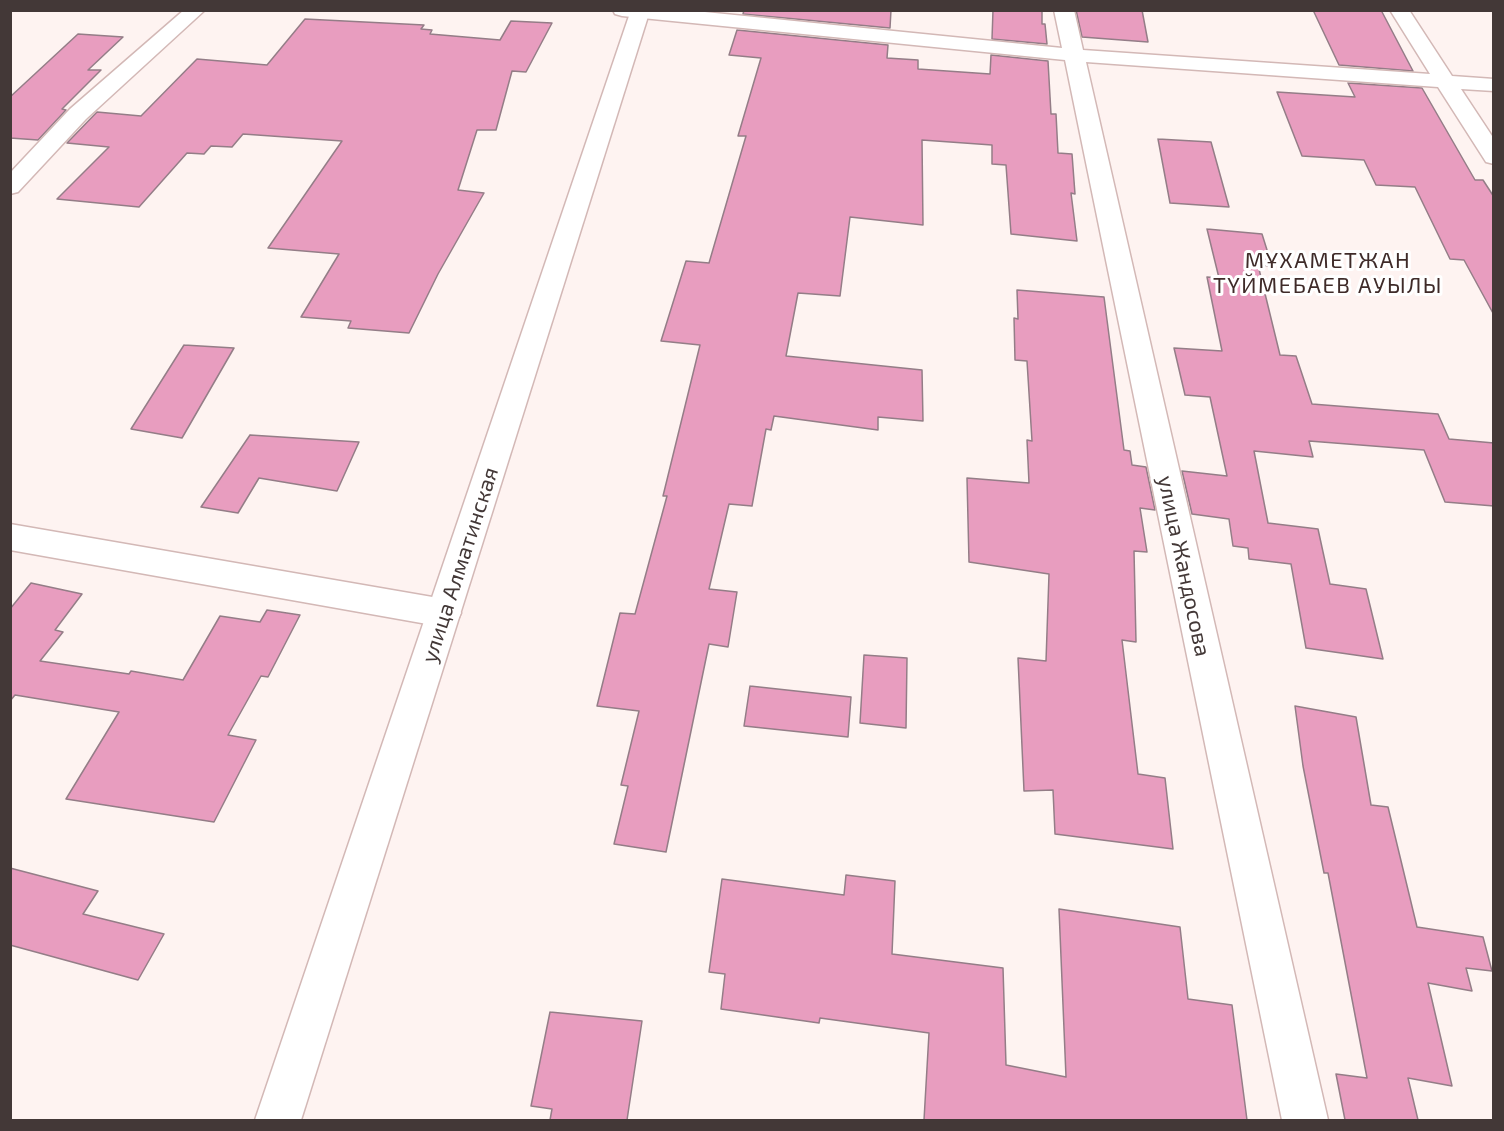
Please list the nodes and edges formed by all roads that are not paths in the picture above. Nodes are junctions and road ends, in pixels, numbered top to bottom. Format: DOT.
graph roads {
  1 [pos="196,10"];
  2 [pos="1064,10"];
  3 [pos="1399,10"];
  4 [pos="635,11"];
  5 [pos="1073,54"];
  6 [pos="1446,84"];
  7 [pos="1494,86"];
  8 [pos="1494,157"];
  9 [pos="10,187"];
  10 [pos="10,537"];
  11 [pos="444,613"];
  12 [pos="279,1120"];
  13 [pos="1305,1120"];
  1 -- 9 [label="street"];
  2 -- 5 [label="street, улица Жандосова"];
  3 -- 6 [label="street"];
  4 -- 5 [label="street"];
  4 -- 11 [label="street, улица Алматинская"];
  5 -- 6 [label="street"];
  5 -- 13 [label="street, улица Жандосова"];
  6 -- 7 [label="street"];
  6 -- 8 [label="street"];
  10 -- 11 [label="street"];
  11 -- 12 [label="street, улица Алматинская"];
}
